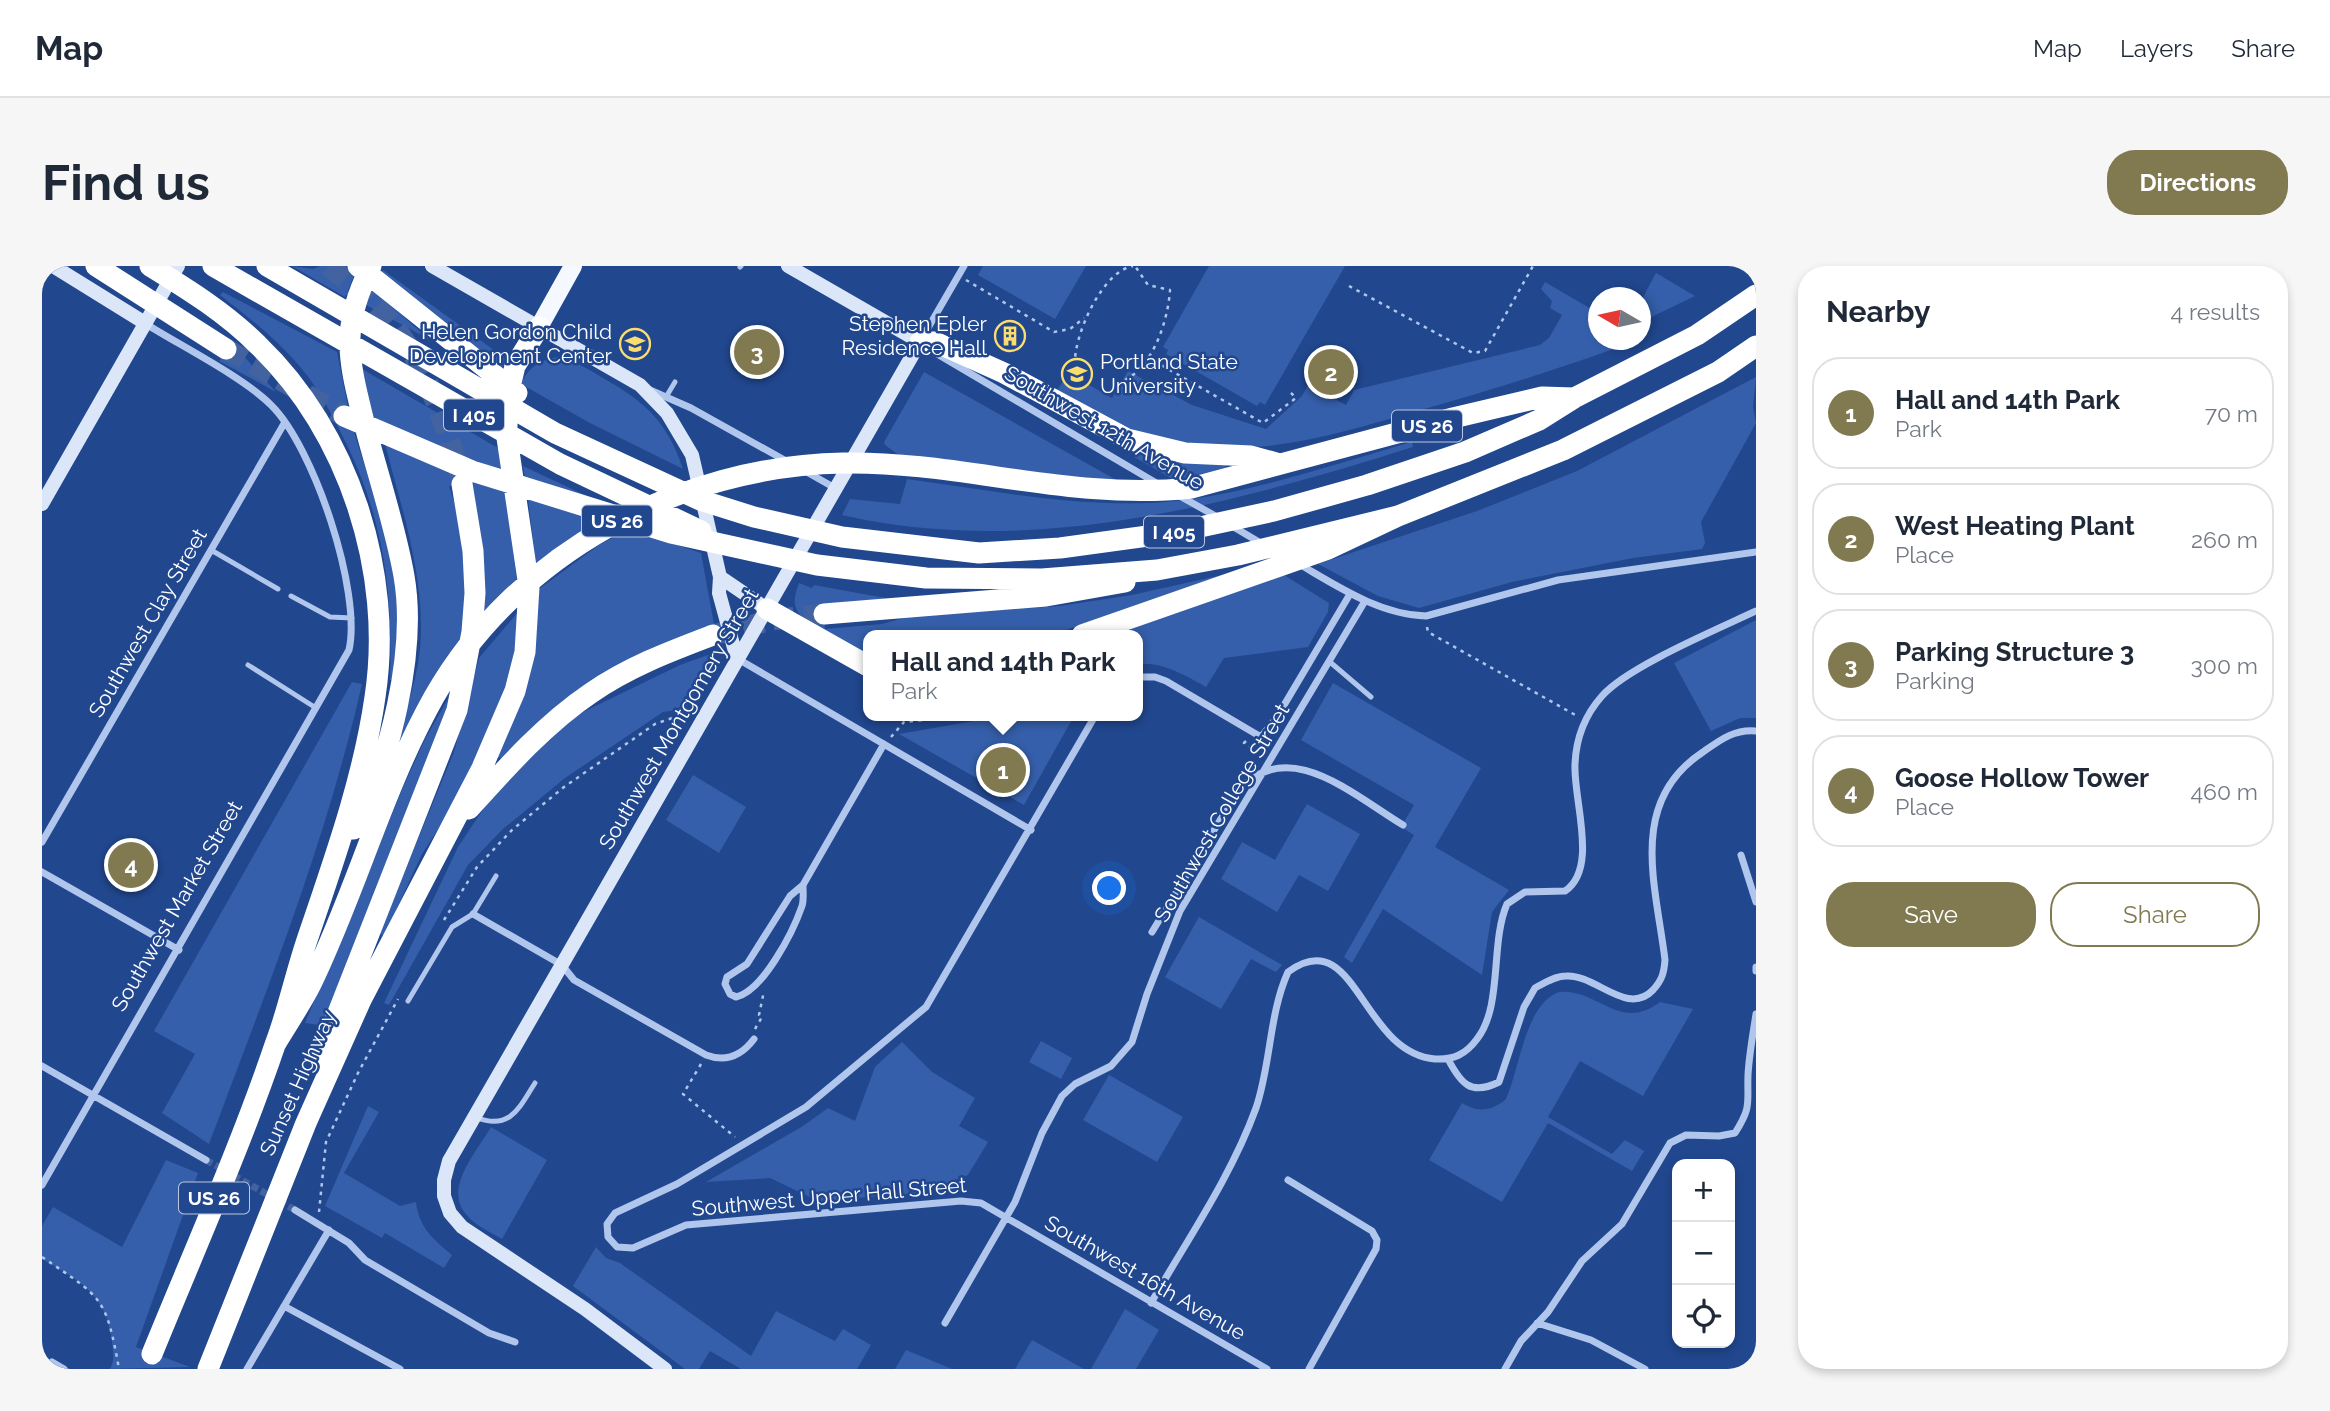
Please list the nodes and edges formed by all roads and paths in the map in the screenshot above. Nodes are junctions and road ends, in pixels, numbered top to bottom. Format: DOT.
graph roads {
  1 [pos="53,266"];
  2 [pos="96,266"];
  3 [pos="150,266"];
  4 [pos="178,266"];
  5 [pos="213,266"];
  6 [pos="267,266"];
  7 [pos="358,266"];
  8 [pos="371,266"];
  9 [pos="432,266"];
  10 [pos="573,266"];
  11 [pos="788,266"];
  12 [pos="964,266"];
  13 [pos="1134,266"];
  14 [pos="1533,266"];
  15 [pos="958,276"];
  16 [pos="1349,286"];
  17 [pos="1756,295"];
  18 [pos="1084,318"];
  19 [pos="147,320"];
  20 [pos="539,327"];
  21 [pos="920,342"];
  22 [pos="1756,346"];
  23 [pos="226,349"];
  24 [pos="1147,357"];
  25 [pos="1756,363"];
  26 [pos="1076,365"];
  27 [pos="1718,372"];
  28 [pos="675,382"];
  29 [pos="1117,383"];
  30 [pos="640,385"];
  31 [pos="1288,390"];
  32 [pos="666,397"];
  33 [pos="1574,398"];
  34 [pos="344,416"];
  35 [pos="285,422"];
  36 [pos="555,433"];
  37 [pos="1282,464"];
  38 [pos="462,484"];
  39 [pos="835,488"];
  40 [pos="42,504"];
  41 [pos="1398,516"];
  42 [pos="742,548"];
  43 [pos="211,550"];
  44 [pos="1756,552"];
  45 [pos="1157,570"];
  46 [pos="720,577"];
  47 [pos="278,589"];
  48 [pos="1346,592"];
  49 [pos="291,596"];
  50 [pos="1365,601"];
  51 [pos="767,609"];
  52 [pos="1756,611"];
  53 [pos="824,614"];
  54 [pos="1426,616"];
  55 [pos="352,618"];
  56 [pos="1096,630"];
  57 [pos="713,635"];
  58 [pos="737,659"];
  59 [pos="1330,662"];
  60 [pos="863,663"];
  61 [pos="248,665"];
  62 [pos="1143,677"];
  63 [pos="1371,697"];
  64 [pos="316,708"];
  65 [pos="914,721"];
  66 [pos="1093,721"];
  67 [pos="1586,721"];
  68 [pos="700,724"];
  69 [pos="1756,730"];
  70 [pos="884,744"];
  71 [pos="1261,773"];
  72 [pos="1403,825"];
  73 [pos="453,826"];
  74 [pos="1031,830"];
  75 [pos="42,842"];
  76 [pos="1741,855"];
  77 [pos="333,864"];
  78 [pos="42,872"];
  79 [pos="496,876"];
  80 [pos="803,885"];
  81 [pos="1756,902"];
  82 [pos="473,914"];
  83 [pos="439,929"];
  84 [pos="1152,932"];
  85 [pos="179,950"];
  86 [pos="562,965"];
  87 [pos="400,995"];
  88 [pos="408,1002"];
  89 [pos="761,1002"];
  90 [pos="1756,1014"];
  91 [pos="754,1039"];
  92 [pos="276,1042"];
  93 [pos="706,1055"];
  94 [pos="1448,1059"];
  95 [pos="42,1066"];
  96 [pos="535,1083"];
  97 [pos="94,1096"];
  98 [pos="474,1117"];
  99 [pos="306,1122"];
  100 [pos="744,1144"];
  101 [pos="206,1160"];
  102 [pos="1288,1180"];
  103 [pos="42,1185"];
  104 [pos="295,1210"];
  105 [pos="1006,1217"];
  106 [pos="314,1221"];
  107 [pos="329,1230"];
  108 [pos="42,1257"];
  109 [pos="1152,1303"];
  110 [pos="284,1306"];
  111 [pos="945,1323"];
  112 [pos="1537,1323"];
  113 [pos="515,1342"];
  114 [pos="152,1354"];
  115 [pos="52,1362"];
  116 [pos="64,1369"];
  117 [pos="119,1369"];
  118 [pos="208,1369"];
  119 [pos="247,1369"];
  120 [pos="400,1369"];
  121 [pos="665,1369"];
  122 [pos="1267,1369"];
  123 [pos="1309,1369"];
  124 [pos="1505,1369"];
  125 [pos="1645,1369"];
  1 -- 19 [label="street"];
  2 -- 23 [label="highway"];
  3 -- 77 [label="highway"];
  4 -- 19 [label="street"];
  5 -- 42 [label="highway, I 405"];
  6 -- 36 [label="highway, I 405"];
  7 -- 36 [label="highway"];
  8 -- 77 [label="highway"];
  9 -- 20 [label="street"];
  10 -- 20 [label="main road"];
  11 -- 21 [label="street, Southwest 12th Avenue"];
  12 -- 15 [label="street, Southwest Montgomery Street"];
  13 -- 18 [label="path"];
  13 -- 24 [label="path"];
  14 -- 16 [label="path"];
  15 -- 18 [label="path"];
  15 -- 21 [label="street, Southwest Montgomery Street"];
  17 -- 33 [label="highway, I 405"];
  18 -- 26 [label="path"];
  19 -- 35 [label="street"];
  19 -- 40 [label="street"];
  20 -- 30 [label="street"];
  20 -- 73 [label="highway"];
  21 -- 37 [label="highway"];
  21 -- 39 [label="street, Southwest Montgomery Street"];
  21 -- 48 [label="street, Southwest 12th Avenue"];
  22 -- 27 [label="highway, I 405"];
  24 -- 29 [label="path"];
  24 -- 31 [label="path"];
  25 -- 27 [label="highway"];
  27 -- 41 [label="highway, I 405"];
  28 -- 32 [label="lane"];
  30 -- 32 [label="street"];
  30 -- 46 [label="street"];
  32 -- 39 [label="street"];
  33 -- 36 [label="highway, I 405"];
  33 -- 37 [label="highway, US 26"];
  34 -- 42 [label="highway"];
  35 -- 43 [label="street, Southwest Clay Street"];
  35 -- 55 [label="street"];
  37 -- 92 [label="highway, US 26"];
  38 -- 99 [label="highway"];
  39 -- 51 [label="street, Southwest Montgomery Street"];
  41 -- 45 [label="highway, I 405"];
  41 -- 56 [label="highway"];
  42 -- 45 [label="highway, I 405"];
  43 -- 47 [label="lane"];
  43 -- 75 [label="street, Southwest Clay Street"];
  44 -- 54 [label="street"];
  45 -- 53 [label="highway"];
  46 -- 51 [label="street"];
  46 -- 58 [label="street"];
  48 -- 50 [label="street, Southwest 12th Avenue"];
  48 -- 62 [label="street, Southwest College Street"];
  49 -- 55 [label="lane"];
  50 -- 54 [label="street, Southwest 12th Avenue"];
  50 -- 59 [label="street, Southwest College Street"];
  51 -- 58 [label="street, Southwest Montgomery Street"];
  51 -- 60 [label="highway"];
  52 -- 67 [label="street"];
  54 -- 67 [label="path"];
  55 -- 64 [label="street, Southwest Market Street"];
  57 -- 73 [label="highway, US 26"];
  58 -- 68 [label="street, Southwest Montgomery Street"];
  58 -- 70 [label="street"];
  59 -- 63 [label="lane"];
  59 -- 71 [label="street, Southwest College Street"];
  61 -- 64 [label="lane"];
  64 -- 85 [label="street, Southwest Market Street"];
  65 -- 70 [label="path"];
  66 -- 74 [label="street, Southwest Upper Hall Street"];
  67 -- 94 [label="street"];
  68 -- 83 [label="path"];
  68 -- 86 [label="street, Southwest Montgomery Street"];
  69 -- 94 [label="street"];
  70 -- 74 [label="street"];
  70 -- 80 [label="street"];
  71 -- 72 [label="street"];
  71 -- 84 [label="street"];
  71 -- 105 [label="street, Southwest College Street"];
  73 -- 99 [label="highway, Sunset Highway / US 26"];
  74 -- 100 [label="street, Southwest Upper Hall Street"];
  76 -- 81 [label="street"];
  77 -- 92 [label="highway"];
  78 -- 85 [label="street"];
  79 -- 82 [label="lane"];
  80 -- 80 [label="street"];
  82 -- 86 [label="street"];
  82 -- 88 [label="lane"];
  85 -- 97 [label="street, Southwest Market Street"];
  86 -- 93 [label="street"];
  86 -- 98 [label="street, Southwest Montgomery Street"];
  87 -- 106 [label="path"];
  89 -- 91 [label="path"];
  90 -- 112 [label="street"];
  91 -- 93 [label="street"];
  92 -- 114 [label="highway, Sunset Highway / US 26"];
  93 -- 100 [label="path"];
  94 -- 109 [label="street"];
  95 -- 97 [label="street"];
  96 -- 98 [label="lane"];
  97 -- 101 [label="street"];
  97 -- 103 [label="street, Southwest Market Street"];
  98 -- 121 [label="street, Southwest Montgomery Street"];
  99 -- 118 [label="highway, Sunset Highway / US 26"];
  100 -- 105 [label="street, Southwest Upper Hall Street"];
  102 -- 123 [label="street"];
  104 -- 106 [label="street"];
  105 -- 109 [label="street, Southwest 16th Avenue"];
  105 -- 111 [label="street, Southwest College Street"];
  106 -- 107 [label="street"];
  107 -- 110 [label="street"];
  107 -- 113 [label="street"];
  108 -- 117 [label="path"];
  109 -- 122 [label="street, Southwest 16th Avenue"];
  110 -- 119 [label="street"];
  110 -- 120 [label="street"];
  112 -- 124 [label="street"];
  112 -- 125 [label="street"];
  115 -- 116 [label="street"];
}
